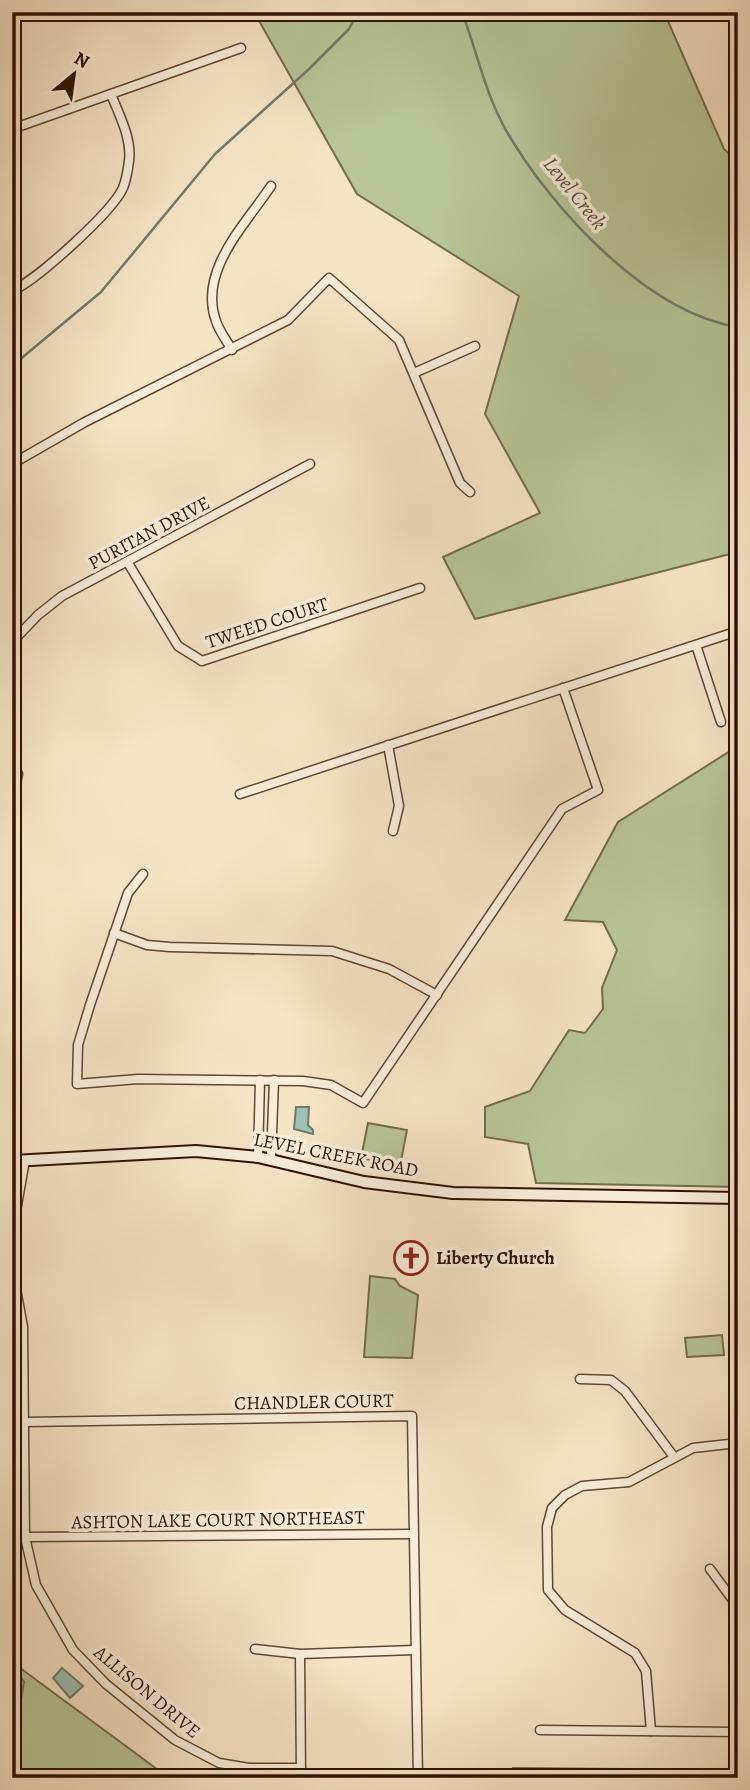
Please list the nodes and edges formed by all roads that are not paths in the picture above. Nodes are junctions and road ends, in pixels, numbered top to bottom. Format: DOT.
graph roads {
  1 [pos="241,48"];
  2 [pos="111,94"];
  3 [pos="12,129"];
  4 [pos="271,186"];
  5 [pos="12,291"];
  6 [pos="474,346"];
  7 [pos="232,349"];
  8 [pos="414,373"];
  9 [pos="12,464"];
  10 [pos="310,464"];
  11 [pos="470,492"];
  12 [pos="128,563"];
  13 [pos="420,588"];
  14 [pos="738,631"];
  15 [pos="12,642"];
  16 [pos="696,645"];
  17 [pos="563,688"];
  18 [pos="721,722"];
  19 [pos="388,745"];
  20 [pos="12,766"];
  21 [pos="240,794"];
  22 [pos="12,801"];
  23 [pos="393,831"];
  24 [pos="143,874"];
  25 [pos="114,933"];
  26 [pos="437,995"];
  27 [pos="260,1080"];
  28 [pos="274,1080"];
  29 [pos="258,1157"];
  30 [pos="25,1160"];
  31 [pos="271,1160"];
  32 [pos="12,1161"];
  33 [pos="738,1198"];
  34 [pos="12,1234"];
  35 [pos="12,1267"];
  36 [pos="580,1379"];
  37 [pos="24,1422"];
  38 [pos="738,1443"];
  39 [pos="674,1457"];
  40 [pos="412,1534"];
  41 [pos="24,1538"];
  42 [pos="710,1569"];
  43 [pos="738,1607"];
  44 [pos="256,1650"];
  45 [pos="414,1650"];
  46 [pos="300,1654"];
  47 [pos="540,1730"];
  48 [pos="651,1731"];
  49 [pos="738,1732"];
  50 [pos="301,1773"];
  51 [pos="418,1778"];
  1 -- 2 [label="street"];
  2 -- 3 [label="street"];
  2 -- 5 [label="street"];
  4 -- 7 [label="street"];
  6 -- 8 [label="street"];
  7 -- 8 [label="street"];
  7 -- 9 [label="street"];
  8 -- 11 [label="street"];
  10 -- 12 [label="street, PURITAN DRIVE"];
  12 -- 13 [label="street, TWEED COURT"];
  12 -- 15 [label="street, PURITAN DRIVE"];
  14 -- 16 [label="street"];
  16 -- 17 [label="street"];
  16 -- 18 [label="street"];
  17 -- 19 [label="street"];
  17 -- 26 [label="street"];
  19 -- 21 [label="street"];
  19 -- 23 [label="street"];
  20 -- 22 [label="street"];
  24 -- 25 [label="street"];
  25 -- 26 [label="street"];
  25 -- 27 [label="street"];
  26 -- 28 [label="street"];
  27 -- 28 [label="street"];
  27 -- 29 [label="street"];
  28 -- 31 [label="street"];
  29 -- 30 [label="street, LEVEL CREEK ROAD"];
  29 -- 31 [label="street, LEVEL CREEK ROAD"];
  30 -- 32 [label="street, LEVEL CREEK ROAD"];
  30 -- 34 [label="street"];
  31 -- 33 [label="street, LEVEL CREEK ROAD"];
  35 -- 37 [label="street, ALLISON DRIVE"];
  36 -- 39 [label="street"];
  37 -- 40 [label="street, CHANDLER COURT"];
  37 -- 41 [label="street, ALLISON DRIVE"];
  38 -- 39 [label="street"];
  39 -- 48 [label="street"];
  40 -- 41 [label="street, ASHTON LAKE COURT NORTHEAST"];
  40 -- 45 [label="street, CHANDLER COURT"];
  41 -- 50 [label="street, ALLISON DRIVE"];
  42 -- 43 [label="street"];
  44 -- 46 [label="street"];
  45 -- 46 [label="street"];
  45 -- 51 [label="street, CHANDLER COURT"];
  46 -- 50 [label="street"];
  47 -- 48 [label="street"];
  48 -- 49 [label="street"];
}
